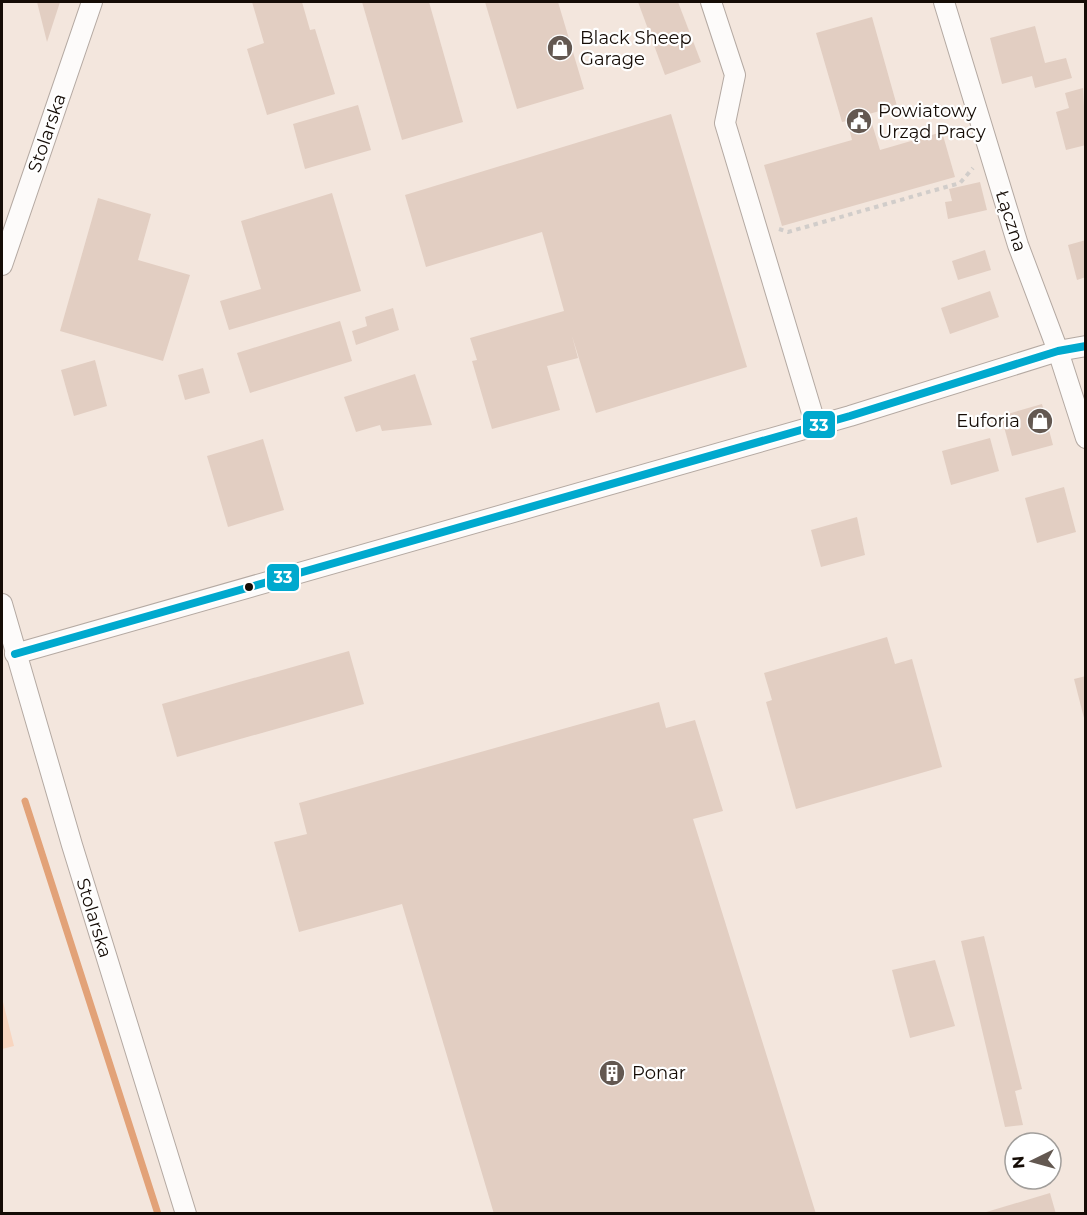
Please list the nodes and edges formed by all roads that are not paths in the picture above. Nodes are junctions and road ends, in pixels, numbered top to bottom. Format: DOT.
graph roads {
  1 [pos="92,2"];
  2 [pos="711,2"];
  3 [pos="944,2"];
  4 [pos="2,265"];
  5 [pos="1086,346"];
  6 [pos="1058,351"];
  7 [pos="816,426"];
  8 [pos="1086,438"];
  9 [pos="3,616"];
  10 [pos="15,654"];
  11 [pos="186,1214"];
  1 -- 4 [label="street, Stolarska"];
  2 -- 7 [label="street"];
  3 -- 6 [label="street, Łączna"];
  5 -- 6 [label="street"];
  6 -- 7 [label="street"];
  6 -- 8 [label="street, Łączna"];
  7 -- 10 [label="street"];
  9 -- 10 [label="street, Stolarska"];
  10 -- 11 [label="street, Stolarska"];
}
